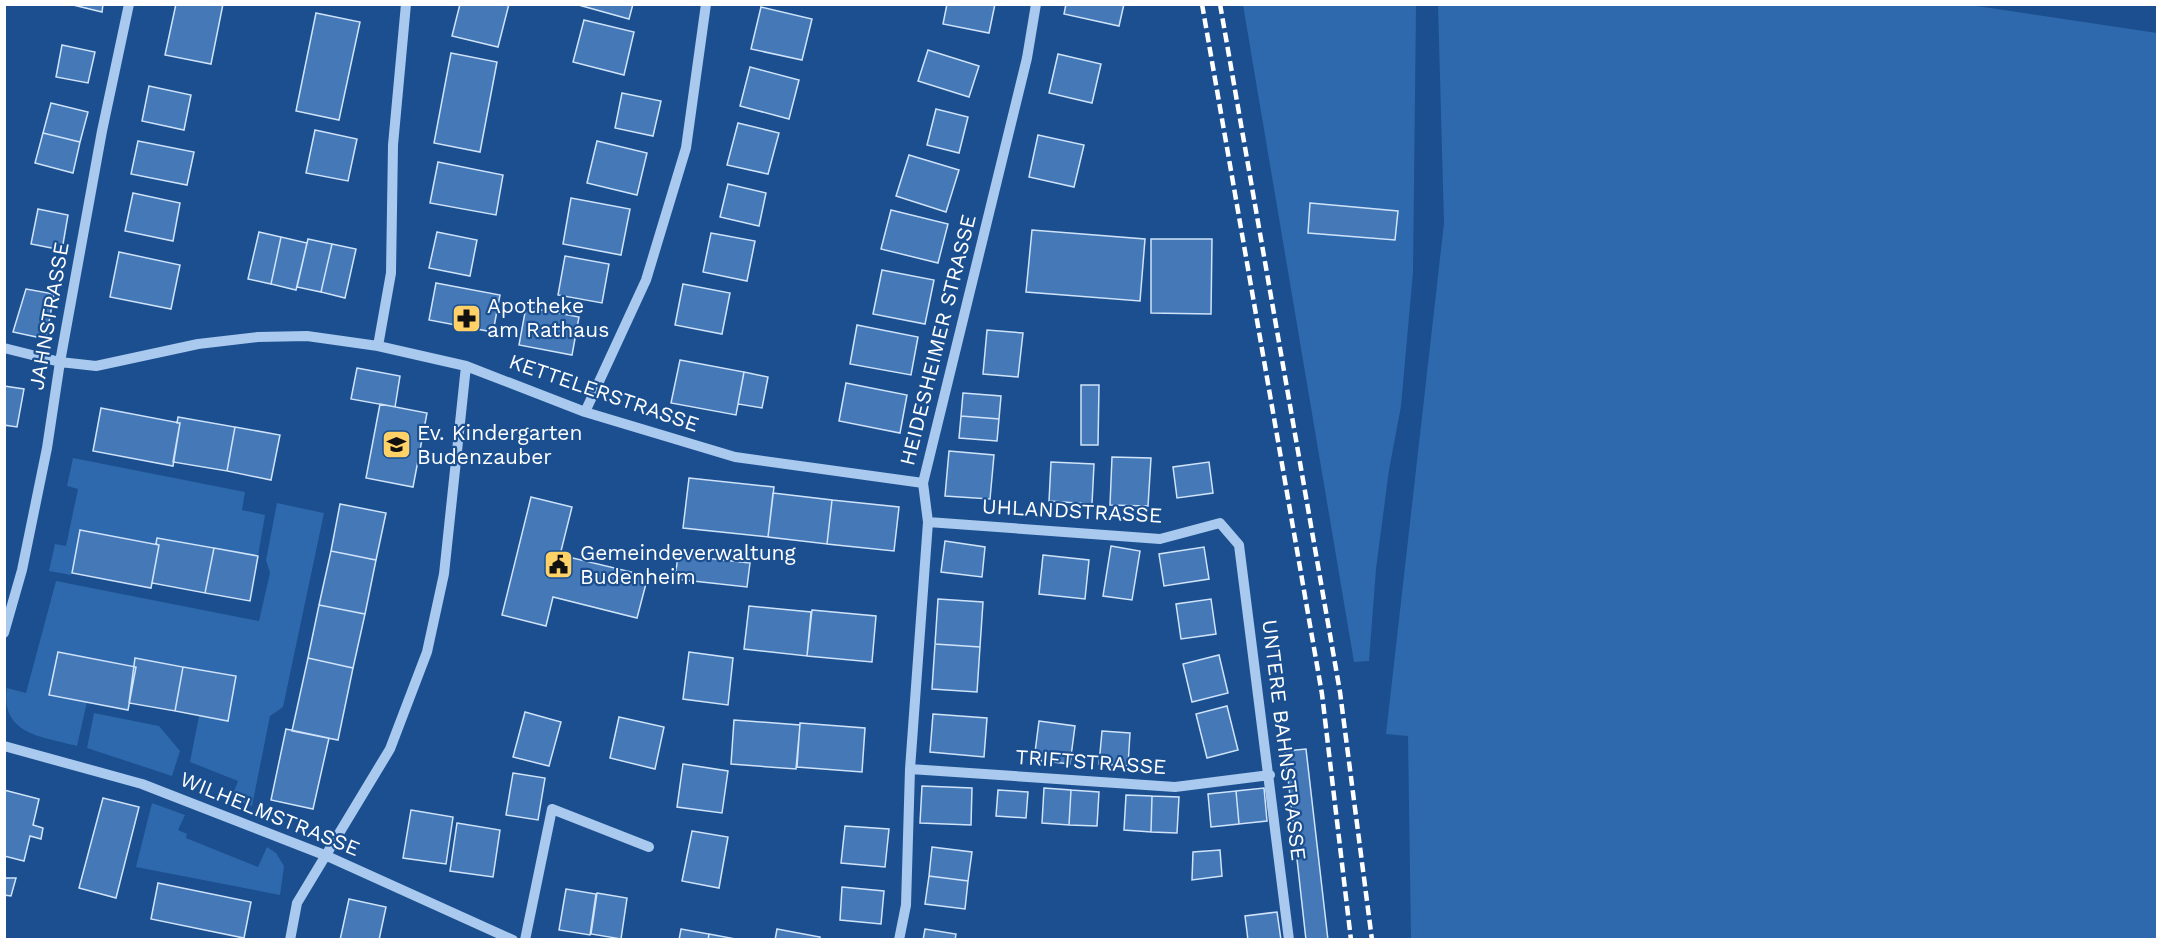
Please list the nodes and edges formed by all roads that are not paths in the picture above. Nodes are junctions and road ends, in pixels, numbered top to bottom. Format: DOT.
graph roads {
  1 [pos="129,4"];
  2 [pos="406,4"];
  3 [pos="706,4"];
  4 [pos="1036,4"];
  5 [pos="378,346"];
  6 [pos="4,348"];
  7 [pos="60,362"];
  8 [pos="466,366"];
  9 [pos="585,412"];
  10 [pos="923,483"];
  11 [pos="928,522"];
  12 [pos="1239,545"];
  13 [pos="4,633"];
  14 [pos="4,746"];
  15 [pos="910,769"];
  16 [pos="1270,776"];
  17 [pos="649,847"];
  18 [pos="327,856"];
  19 [pos="290,939"];
  20 [pos="513,939"];
  21 [pos="525,939"];
  22 [pos="899,939"];
  23 [pos="1289,939"];
  1 -- 7 [label="street, JAHNSTRASSE"];
  2 -- 5 [label="street"];
  3 -- 9 [label="street"];
  4 -- 10 [label="street, HEIDESHEIMER STRASSE"];
  5 -- 7 [label="street, KETTELERSTRASSE"];
  5 -- 8 [label="street, KETTELERSTRASSE"];
  6 -- 7 [label="street, KETTELERSTRASSE"];
  7 -- 13 [label="street, JAHNSTRASSE"];
  8 -- 9 [label="street, KETTELERSTRASSE"];
  8 -- 18 [label="street"];
  9 -- 10 [label="street, KETTELERSTRASSE"];
  10 -- 11 [label="street, HEIDESHEIMER STRASSE"];
  11 -- 12 [label="street, UHLANDSTRASSE"];
  11 -- 15 [label="street, HEIDESHEIMER STRASSE"];
  12 -- 16 [label="street, UNTERE BAHNSTRASSE"];
  14 -- 18 [label="street, WILHELMSTRASSE"];
  15 -- 16 [label="street, TRIFTSTRASSE"];
  15 -- 22 [label="street, HEIDESHEIMER STRASSE"];
  16 -- 23 [label="street, UNTERE BAHNSTRASSE"];
  17 -- 21 [label="street"];
  18 -- 19 [label="street"];
  18 -- 20 [label="street, WILHELMSTRASSE"];
}
